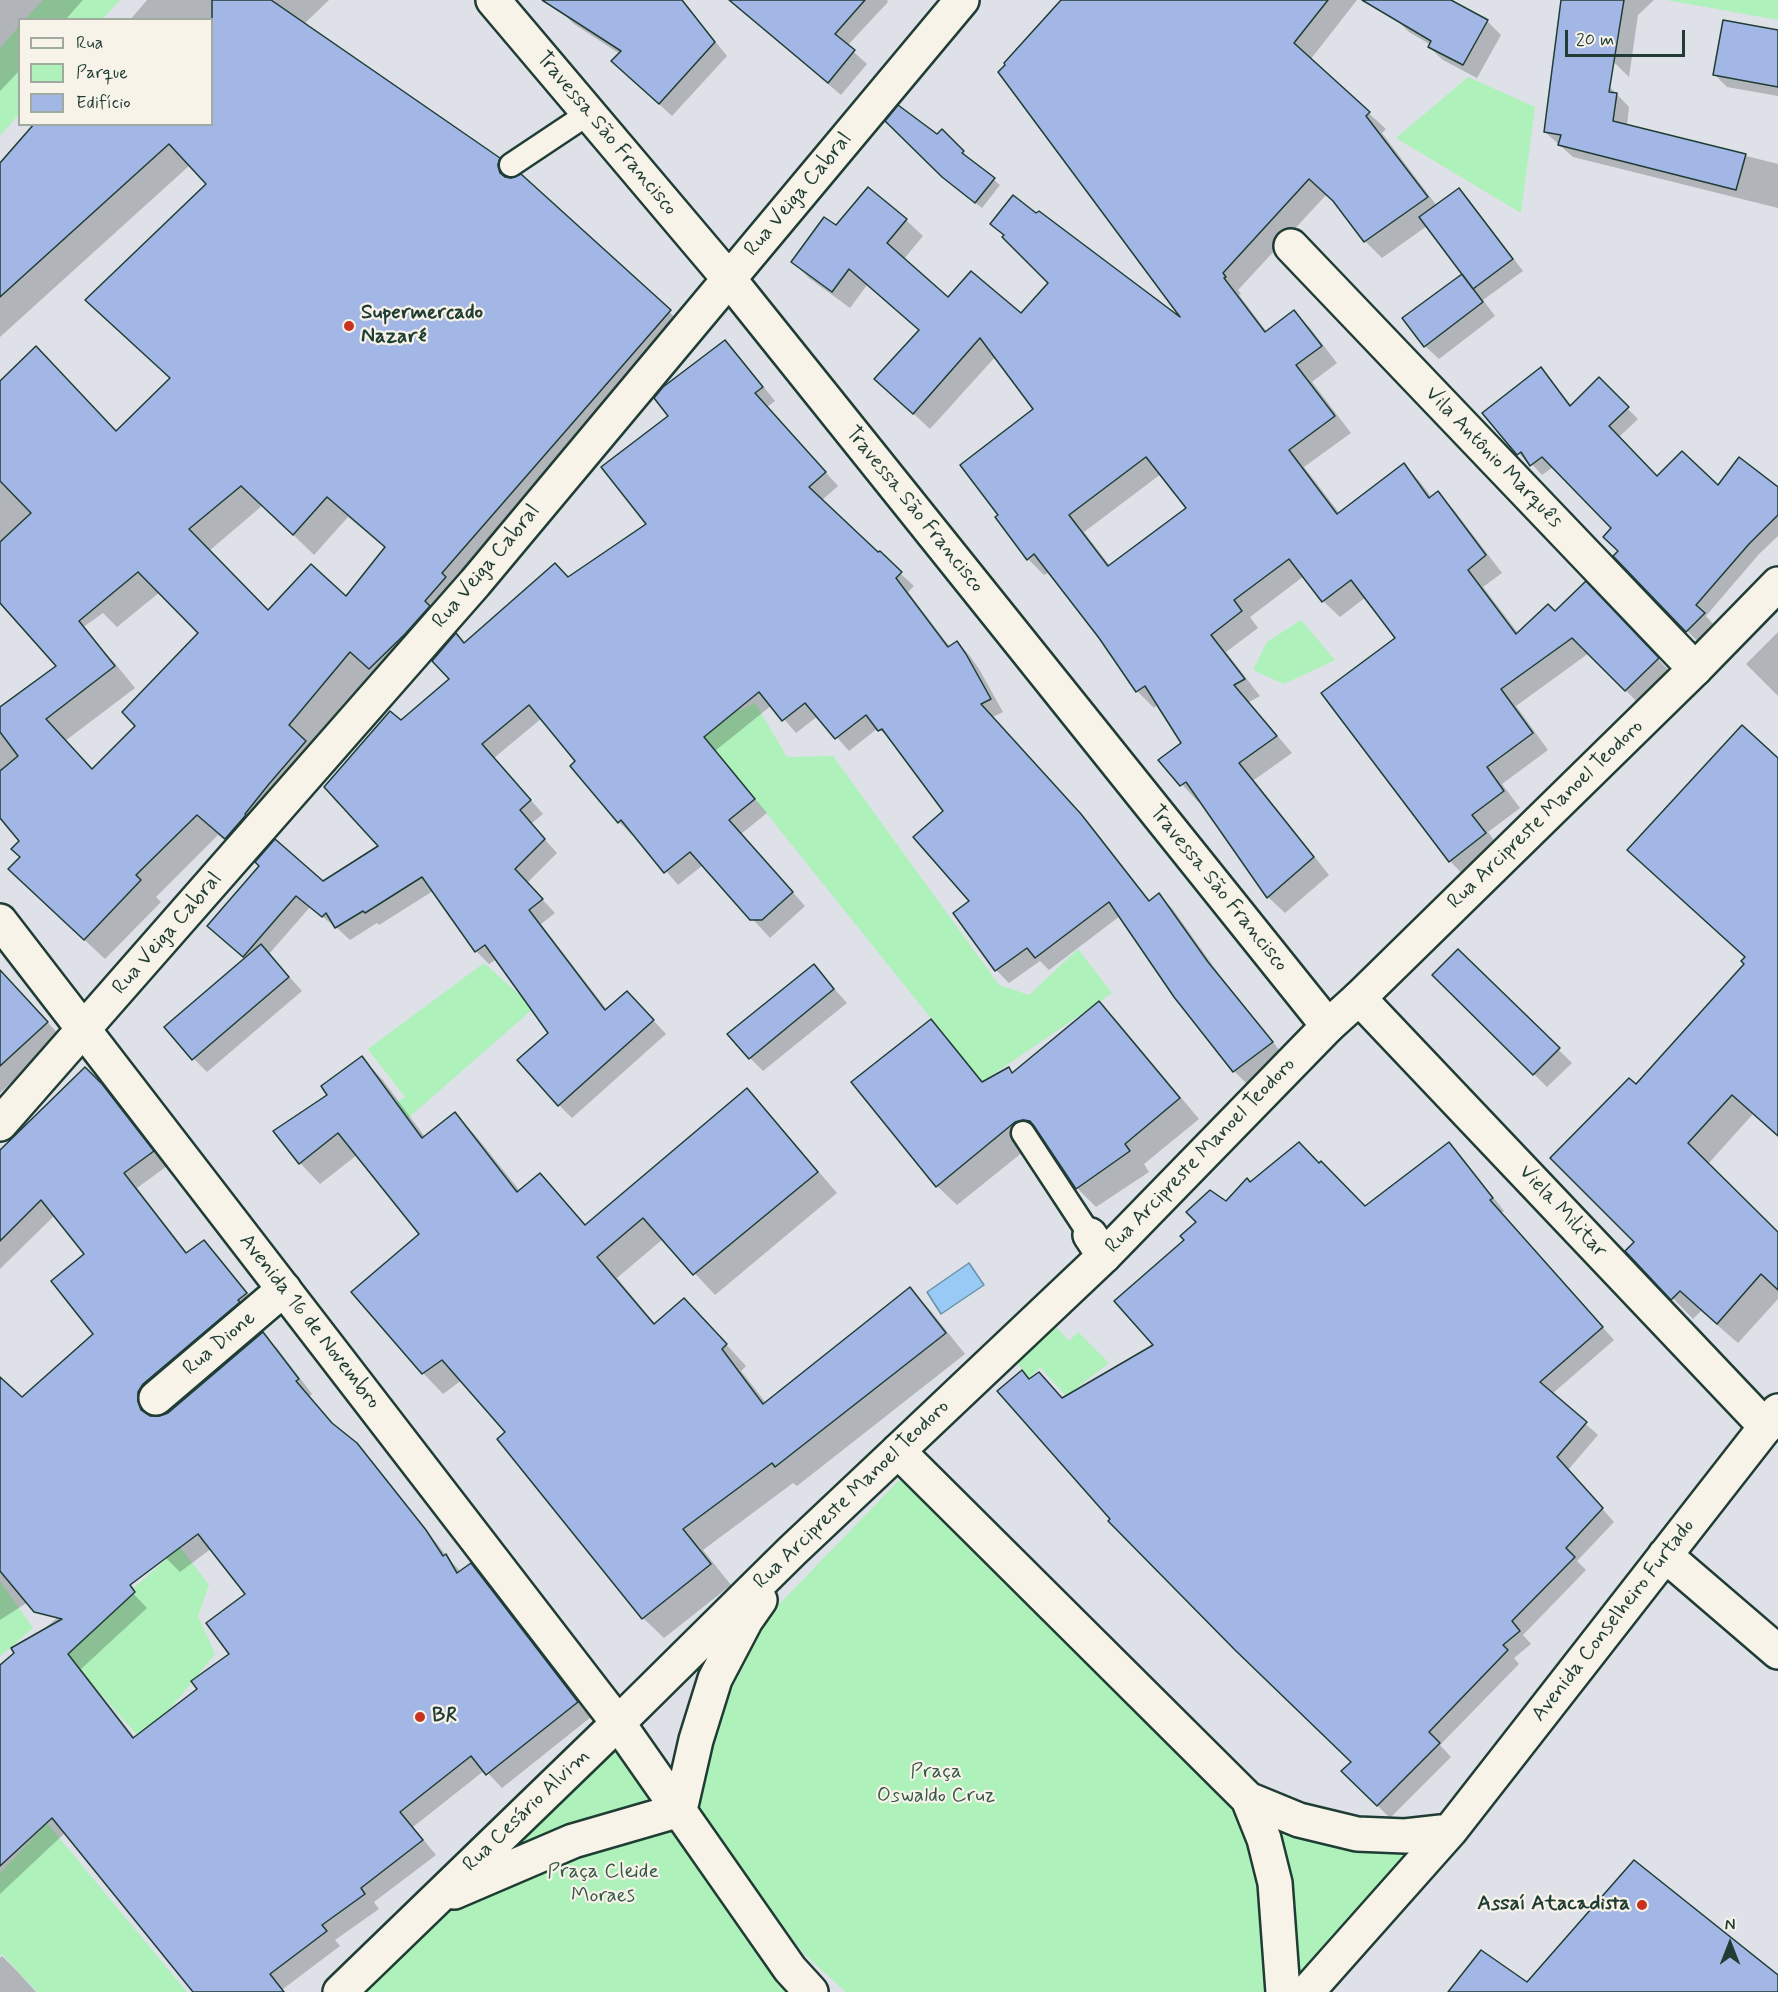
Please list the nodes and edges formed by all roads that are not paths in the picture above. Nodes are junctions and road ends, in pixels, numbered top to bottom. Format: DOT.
graph roads {
  1 [pos="493,0"];
  2 [pos="962,0"];
  3 [pos="589,113"];
  4 [pos="511,165"];
  5 [pos="1291,246"];
  6 [pos="729,279"];
  7 [pos="1778,584"];
  8 [pos="1695,669"];
  9 [pos="0,921"];
  10 [pos="1359,998"];
  11 [pos="1328,1026"];
  12 [pos="84,1029"];
  13 [pos="0,1124"];
  14 [pos="1023,1133"];
  15 [pos="1097,1245"];
  16 [pos="284,1289"];
  17 [pos="156,1398"];
  18 [pos="1772,1419"];
  19 [pos="898,1451"];
  20 [pos="792,1551"];
  21 [pos="1665,1555"];
  22 [pos="1778,1652"];
  23 [pos="618,1724"];
  24 [pos="1248,1798"];
  25 [pos="680,1810"];
  26 [pos="1450,1831"];
  27 [pos="436,1899"];
  28 [pos="795,1984"];
  29 [pos="340,1992"];
  30 [pos="1283,1992"];
  31 [pos="1307,1992"];
  1 -- 3 [label="street, Travessa São Francisco"];
  2 -- 6 [label="street, Rua Veiga Cabral"];
  3 -- 4 [label="lane"];
  3 -- 6 [label="street, Travessa São Francisco"];
  5 -- 8 [label="street, Vila Antônio Marquês"];
  6 -- 11 [label="street, Travessa São Francisco"];
  6 -- 12 [label="street, Rua Veiga Cabral"];
  7 -- 8 [label="street, Rua Arcipreste Manoel Teodoro"];
  8 -- 10 [label="street, Rua Arcipreste Manoel Teodoro"];
  9 -- 12 [label="street, Avenida 16 de Novembro"];
  10 -- 11 [label="street, Rua Arcipreste Manoel Teodoro"];
  10 -- 18 [label="street, Viela Militar"];
  11 -- 15 [label="street, Rua Arcipreste Manoel Teodoro"];
  12 -- 13 [label="street, Rua Veiga Cabral"];
  12 -- 16 [label="street, Avenida 16 de Novembro"];
  14 -- 15 [label="lane"];
  15 -- 19 [label="street, Rua Arcipreste Manoel Teodoro"];
  16 -- 17 [label="street, Rua Dione"];
  16 -- 23 [label="street, Avenida 16 de Novembro"];
  18 -- 21 [label="street, Avenida Conselheiro Furtado"];
  19 -- 20 [label="street, Rua Arcipreste Manoel Teodoro"];
  19 -- 24 [label="street"];
  20 -- 23 [label="street, Rua Arcipreste Manoel Teodoro"];
  20 -- 25 [label="street"];
  21 -- 22 [label="street"];
  21 -- 26 [label="street, Avenida Conselheiro Furtado"];
  23 -- 25 [label="street, Avenida 16 de Novembro"];
  23 -- 27 [label="street, Rua Cesário Alvim"];
  24 -- 26 [label="street"];
  24 -- 30 [label="street"];
  25 -- 27 [label="street, Rua Cesário Alvim"];
  25 -- 28 [label="street, Avenida 16 de Novembro"];
  26 -- 31 [label="street, Avenida Conselheiro Furtado"];
  27 -- 29 [label="street, Rua Cesário Alvim"];
}
